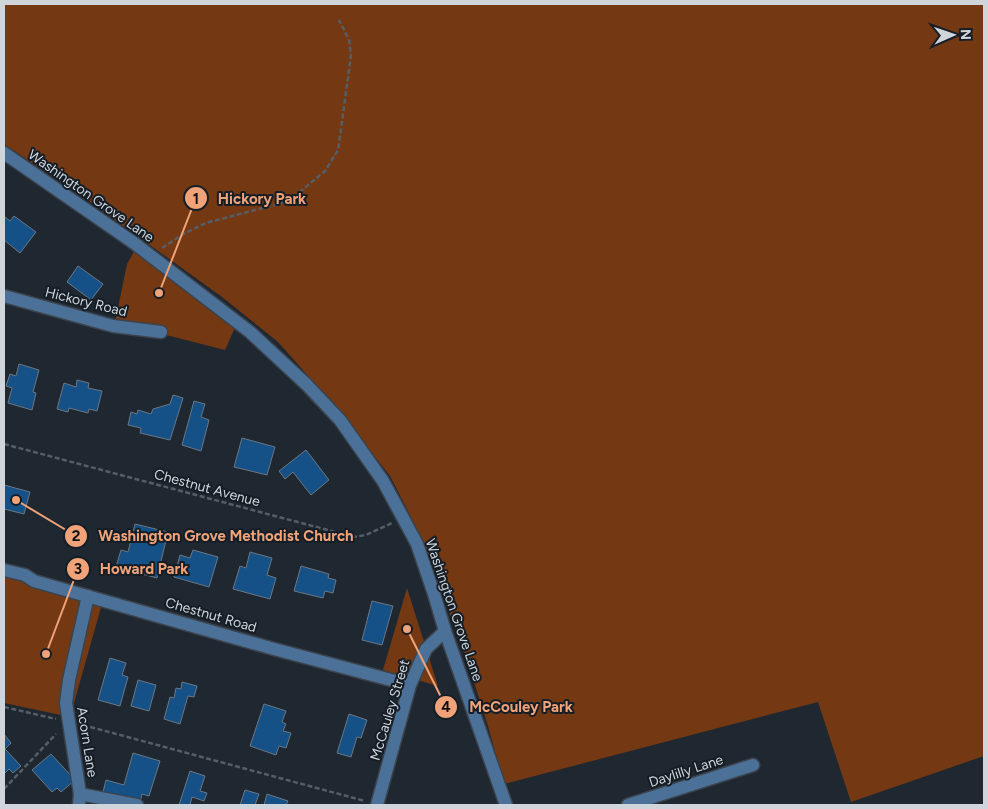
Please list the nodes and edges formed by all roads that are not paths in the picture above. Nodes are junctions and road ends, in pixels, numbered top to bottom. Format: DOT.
graph roads {
  1 [pos="4,153"];
  2 [pos="4,296"];
  3 [pos="161,332"];
  4 [pos="4,570"];
  5 [pos="88,596"];
  6 [pos="445,631"];
  7 [pos="410,686"];
  8 [pos="753,765"];
  9 [pos="80,800"];
  10 [pos="137,805"];
  11 [pos="378,805"];
  12 [pos="506,805"];
  13 [pos="628,805"];
  1 -- 6 [label="street, Washington Grove Lane"];
  2 -- 3 [label="street, Hickory Road"];
  4 -- 5 [label="street, Chestnut Road"];
  5 -- 7 [label="street, Chestnut Road"];
  5 -- 9 [label="street, Acorn Lane"];
  6 -- 7 [label="street, McCauley Street"];
  6 -- 12 [label="street, Washington Grove Lane"];
  7 -- 11 [label="street, McCauley Street"];
  8 -- 13 [label="street, Daylilly Lane"];
  9 -- 10 [label="street"];
}
